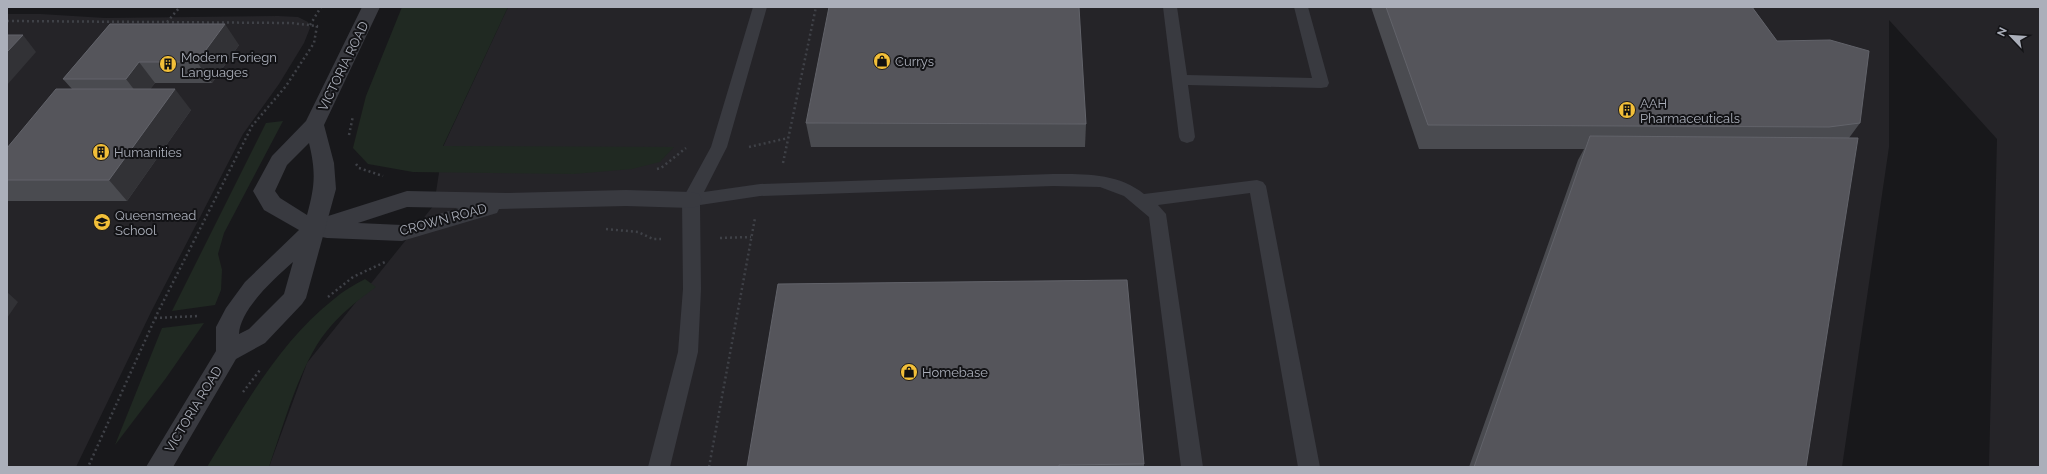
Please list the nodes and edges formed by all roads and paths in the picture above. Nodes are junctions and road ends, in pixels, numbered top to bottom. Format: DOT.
graph roads {
  1 [pos="180,7"];
  2 [pos="321,7"];
  3 [pos="371,7"];
  4 [pos="760,7"];
  5 [pos="816,7"];
  6 [pos="1170,7"];
  7 [pos="1302,7"];
  8 [pos="7,21"];
  9 [pos="167,22"];
  10 [pos="310,25"];
  11 [pos="1179,80"];
  12 [pos="354,112"];
  13 [pos="314,125"];
  14 [pos="1187,137"];
  15 [pos="788,138"];
  16 [pos="347,143"];
  17 [pos="719,147"];
  18 [pos="354,162"];
  19 [pos="654,170"];
  20 [pos="760,190"];
  21 [pos="407,199"];
  22 [pos="691,200"];
  23 [pos="1140,201"];
  24 [pos="507,202"];
  25 [pos="600,228"];
  26 [pos="314,229"];
  27 [pos="751,237"];
  28 [pos="691,238"];
  29 [pos="228,352"];
  30 [pos="88,467"];
  31 [pos="160,467"];
  32 [pos="660,467"];
  33 [pos="710,467"];
  34 [pos="1192,467"];
  35 [pos="1309,467"];
  1 -- 9 [label="path"];
  2 -- 10 [label="path"];
  3 -- 13 [label="street, VICTORIA ROAD"];
  4 -- 17 [label="lane"];
  5 -- 15 [label="path"];
  6 -- 11 [label="lane"];
  7 -- 11 [label="lane"];
  8 -- 9 [label="path"];
  9 -- 10 [label="path"];
  10 -- 30 [label="path"];
  11 -- 14 [label="lane"];
  12 -- 16 [label="path"];
  13 -- 26 [label="street, VICTORIA ROAD"];
  13 -- 26 [label="street, VICTORIA ROAD"];
  15 -- 17 [label="path"];
  15 -- 20 [label="path"];
  17 -- 19 [label="path"];
  17 -- 22 [label="lane"];
  18 -- 21 [label="path"];
  20 -- 22 [label="lane"];
  20 -- 23 [label="lane"];
  20 -- 27 [label="path"];
  21 -- 24 [label="street, CROWN ROAD"];
  21 -- 26 [label="street, CROWN ROAD"];
  22 -- 24 [label="street, CROWN ROAD"];
  22 -- 28 [label="lane"];
  23 -- 34 [label="lane"];
  23 -- 35 [label="lane"];
  24 -- 26 [label="street, CROWN ROAD"];
  25 -- 28 [label="path"];
  26 -- 29 [label="street, VICTORIA ROAD"];
  26 -- 29 [label="street, VICTORIA ROAD"];
  27 -- 28 [label="path"];
  27 -- 33 [label="path"];
  28 -- 32 [label="lane"];
  29 -- 31 [label="street, VICTORIA ROAD"];
}
